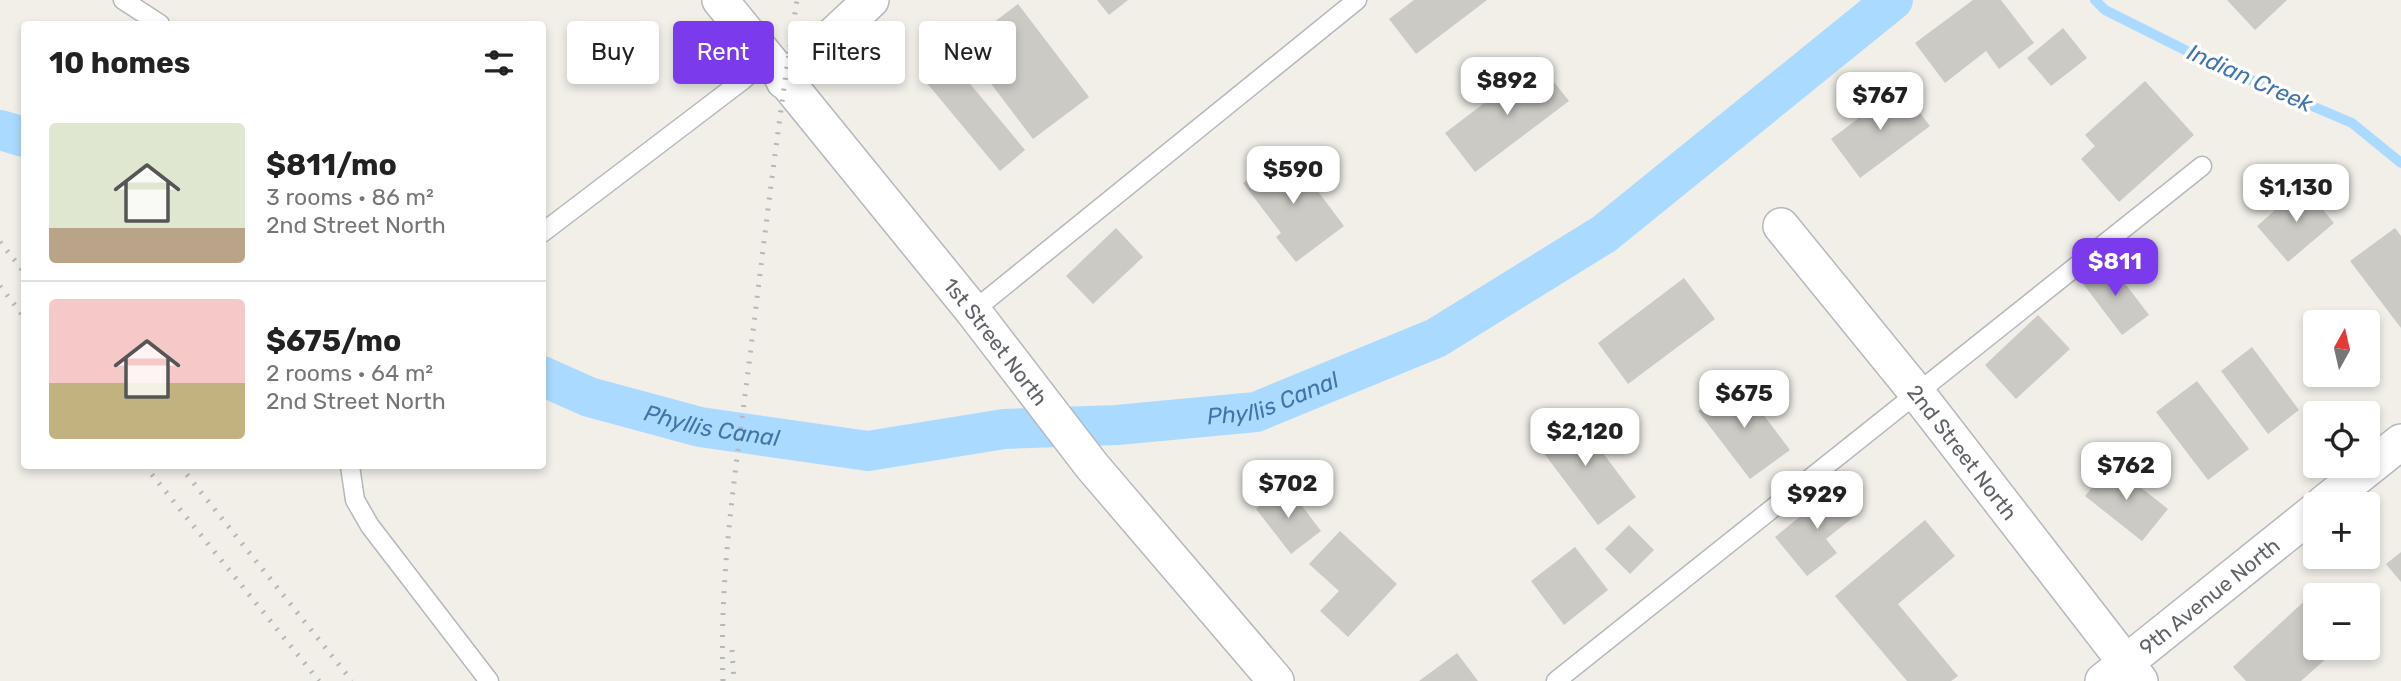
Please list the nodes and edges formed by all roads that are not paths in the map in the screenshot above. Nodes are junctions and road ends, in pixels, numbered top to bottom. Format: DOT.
graph roads {
  1 [pos="123,0"];
  2 [pos="720,0"];
  3 [pos="871,0"];
  4 [pos="1356,0"];
  5 [pos="155,21"];
  6 [pos="776,70"];
  7 [pos="2202,166"];
  8 [pos="1782,226"];
  9 [pos="546,230"];
  10 [pos="973,311"];
  11 [pos="1917,393"];
  12 [pos="2401,442"];
  13 [pos="350,469"];
  14 [pos="2338,492"];
  15 [pos="2303,521"];
  16 [pos="2123,675"];
  17 [pos="1268,678"];
  18 [pos="489,681"];
  19 [pos="1556,681"];
  1 -- 5 [label="lane"];
  2 -- 6 [label="street, 1st Street North"];
  3 -- 6 [label="street"];
  4 -- 10 [label="lane"];
  6 -- 9 [label="lane"];
  6 -- 10 [label="street, 1st Street North"];
  7 -- 11 [label="lane"];
  8 -- 11 [label="street, 2nd Street North"];
  10 -- 17 [label="street, 1st Street North"];
  11 -- 16 [label="street, 2nd Street North"];
  11 -- 19 [label="lane"];
  12 -- 14 [label="street"];
  13 -- 18 [label="lane"];
  15 -- 16 [label="street, 9th Avenue North"];
}
